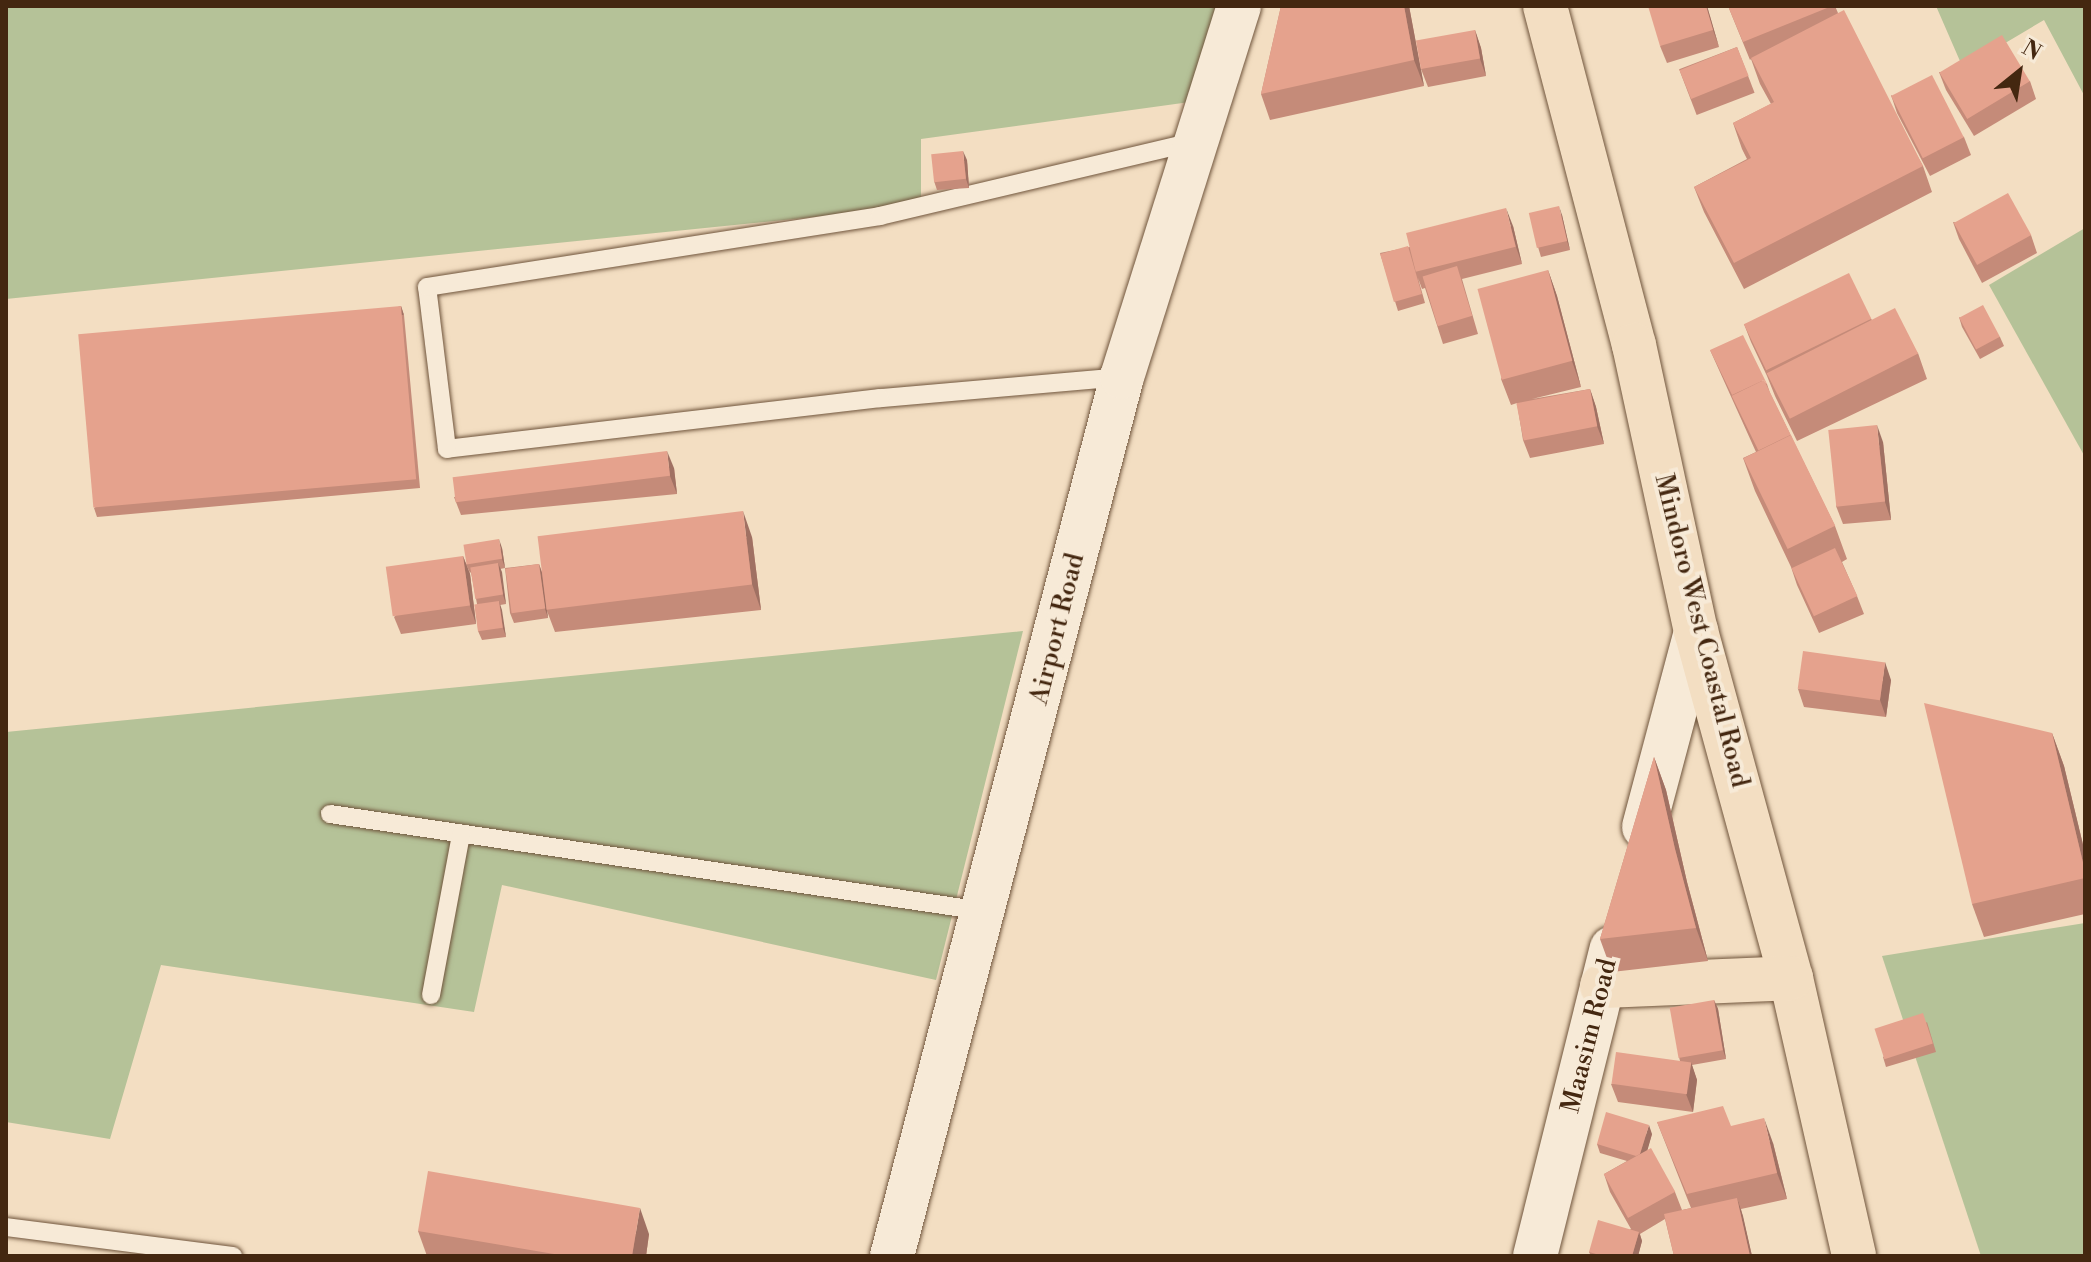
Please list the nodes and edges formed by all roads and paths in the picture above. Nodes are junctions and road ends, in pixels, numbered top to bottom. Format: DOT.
graph roads {
  1 [pos="1239,6"];
  2 [pos="1545,6"];
  3 [pos="1200,140"];
  4 [pos="1122,377"];
  5 [pos="1696,631"];
  6 [pos="330,814"];
  7 [pos="461,834"];
  8 [pos="1635,863"];
  9 [pos="1622,909"];
  10 [pos="986,912"];
  11 [pos="1791,978"];
  12 [pos="1602,986"];
  13 [pos="431,995"];
  14 [pos="6,1227"];
  15 [pos="201,1254"];
  16 [pos="233,1256"];
  17 [pos="892,1256"];
  18 [pos="1535,1256"];
  19 [pos="1854,1256"];
  1 -- 3 [label="street, Airport Road"];
  2 -- 5 [label="main road, Mindoro West Coastal Road"];
  3 -- 4 [label="street, Airport Road"];
  3 -- 4 [label="lane"];
  4 -- 10 [label="street, Airport Road"];
  5 -- 8 [label="street"];
  5 -- 11 [label="main road, Mindoro West Coastal Road"];
  6 -- 7 [label="lane"];
  7 -- 10 [label="lane"];
  7 -- 13 [label="lane"];
  9 -- 12 [label="street, Maasim Road"];
  10 -- 17 [label="street, Airport Road"];
  11 -- 12 [label="main road"];
  11 -- 19 [label="main road, Mindoro West Coastal Road"];
  12 -- 18 [label="street, Maasim Road"];
  14 -- 15 [label="lane"];
  15 -- 16 [label="lane"];
}
